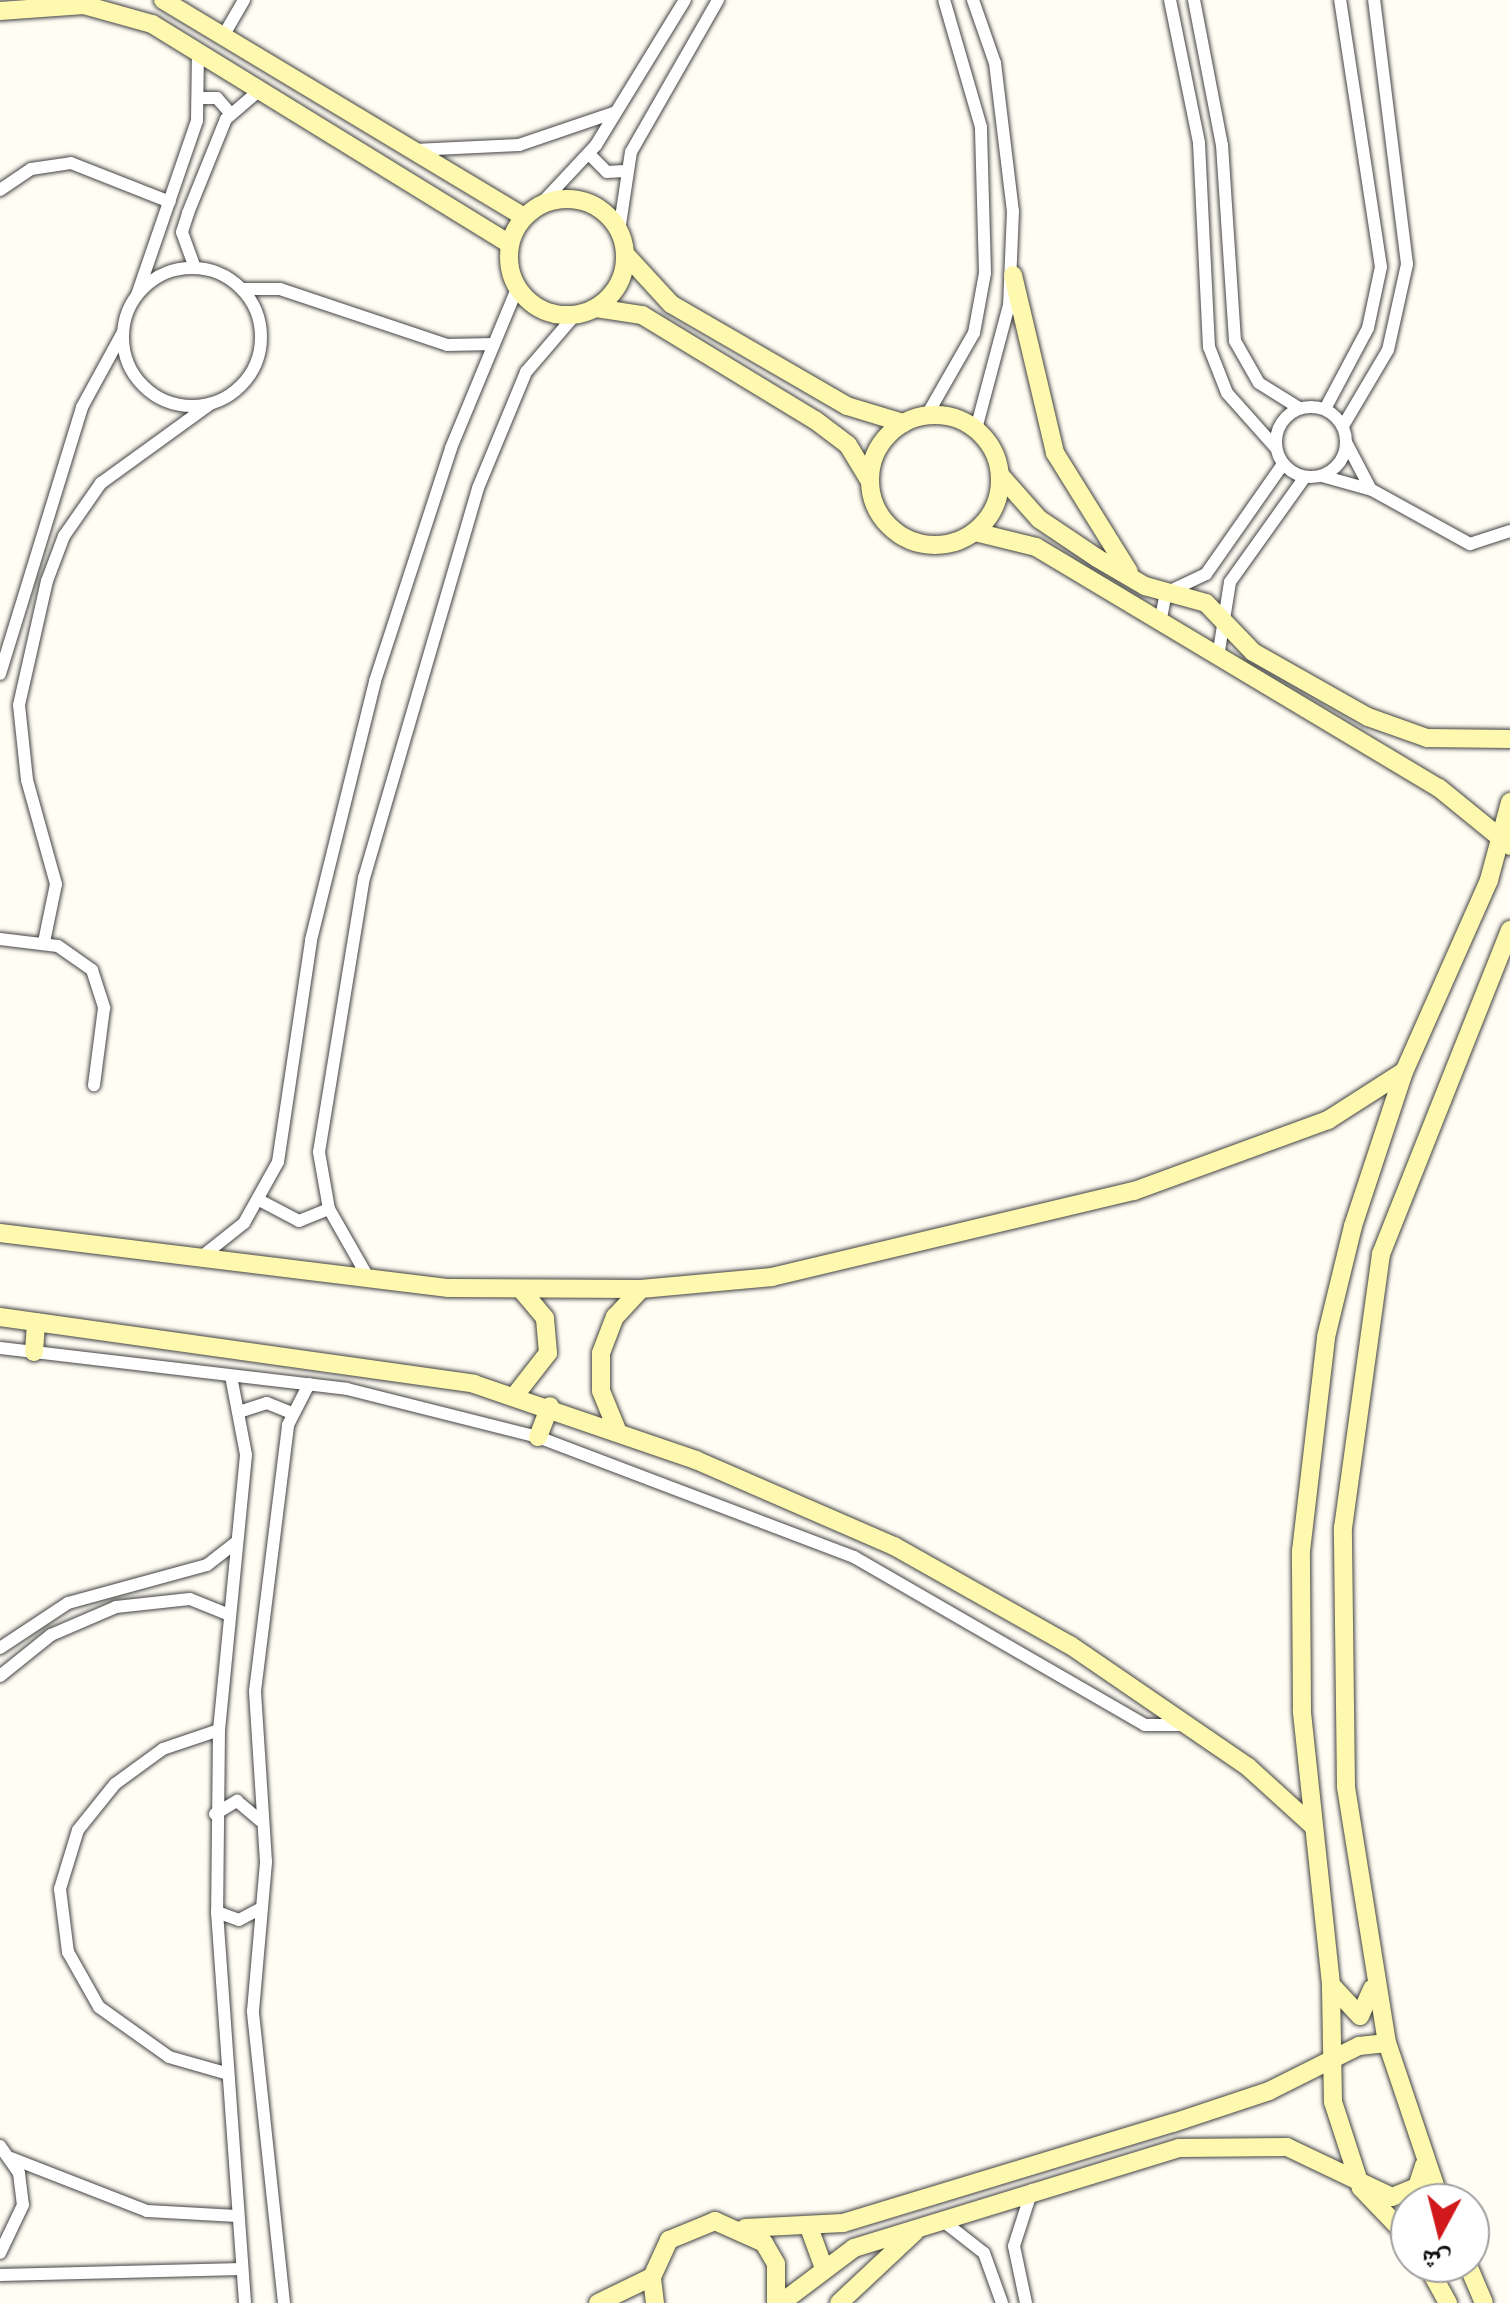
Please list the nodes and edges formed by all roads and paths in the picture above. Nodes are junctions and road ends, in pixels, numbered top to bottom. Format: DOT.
graph roads {
  1 [pos="1,0"];
  2 [pos="163,0"];
  3 [pos="244,0"];
  4 [pos="685,0"];
  5 [pos="718,0"];
  6 [pos="944,0"];
  7 [pos="973,0"];
  8 [pos="1170,0"];
  9 [pos="1194,0"];
  10 [pos="1340,0"];
  11 [pos="1374,0"];
  12 [pos="21,7"];
  13 [pos="0,11"];
  14 [pos="222,38"];
  15 [pos="198,52"];
  16 [pos="261,89"];
  17 [pos="201,98"];
  18 [pos="615,112"];
  19 [pos="230,114"];
  20 [pos="414,150"];
  21 [pos="589,154"];
  22 [pos="626,171"];
  23 [pos="0,190"];
  24 [pos="170,202"];
  25 [pos="532,211"];
  26 [pos="619,231"];
  27 [pos="509,244"];
  28 [pos="625,252"];
  29 [pos="194,268"];
  30 [pos="1013,275"];
  31 [pos="517,288"];
  32 [pos="242,289"];
  33 [pos="137,295"];
  34 [pos="596,308"];
  35 [pos="575,315"];
  36 [pos="123,332"];
  37 [pos="494,344"];
  38 [pos="210,404"];
  39 [pos="1300,408"];
  40 [pos="1324,409"];
  41 [pos="927,415"];
  42 [pos="903,423"];
  43 [pos="1342,426"];
  44 [pos="976,429"];
  45 [pos="1346,443"];
  46 [pos="1276,448"];
  47 [pos="1282,464"];
  48 [pos="1000,475"];
  49 [pos="1322,476"];
  50 [pos="1305,477"];
  51 [pos="869,479"];
  52 [pos="1372,490"];
  53 [pos="975,532"];
  54 [pos="1510,532"];
  55 [pos="1136,581"];
  56 [pos="1166,593"];
  57 [pos="1160,623"];
  58 [pos="1228,625"];
  59 [pos="1218,657"];
  60 [pos="0,674"];
  61 [pos="1510,739"];
  62 [pos="1510,802"];
  63 [pos="1504,843"];
  64 [pos="1489,880"];
  65 [pos="1510,885"];
  66 [pos="1510,930"];
  67 [pos="1,940"];
  68 [pos="44,942"];
  69 [pos="1404,1072"];
  70 [pos="94,1086"];
  71 [pos="261,1200"];
  72 [pos="329,1209"];
  73 [pos="0,1233"];
  74 [pos="200,1258"];
  75 [pos="370,1281"];
  76 [pos="641,1289"];
  77 [pos="522,1291"];
  78 [pos="0,1317"];
  79 [pos="36,1322"];
  80 [pos="0,1348"];
  81 [pos="34,1352"];
  82 [pos="231,1376"];
  83 [pos="309,1384"];
  84 [pos="516,1394"];
  85 [pos="550,1406"];
  86 [pos="242,1411"];
  87 [pos="292,1413"];
  88 [pos="617,1430"];
  89 [pos="538,1437"];
  90 [pos="236,1542"];
  91 [pos="227,1614"];
  92 [pos="0,1648"];
  93 [pos="0,1676"];
  94 [pos="1188,1724"];
  95 [pos="220,1730"];
  96 [pos="216,1814"];
  97 [pos="262,1822"];
  98 [pos="1312,1825"];
  99 [pos="262,1908"];
  100 [pos="216,1912"];
  101 [pos="1375,1966"];
  102 [pos="1331,1984"];
  103 [pos="1388,2043"];
  104 [pos="1333,2057"];
  105 [pos="225,2073"];
  106 [pos="1173,2123"];
  107 [pos="0,2146"];
  108 [pos="1180,2148"];
  109 [pos="11,2158"];
  110 [pos="1424,2166"];
  111 [pos="1432,2183"];
  112 [pos="1361,2188"];
  113 [pos="1032,2190"];
  114 [pos="237,2216"];
  115 [pos="1390,2218"];
  116 [pos="943,2220"];
  117 [pos="922,2226"];
  118 [pos="745,2228"];
  119 [pos="810,2230"];
  120 [pos="0,2253"];
  121 [pos="822,2266"];
  122 [pos="242,2269"];
  123 [pos="0,2275"];
  124 [pos="652,2278"];
  125 [pos="622,2299"];
  126 [pos="245,2303"];
  127 [pos="284,2303"];
  128 [pos="598,2303"];
  129 [pos="654,2303"];
  130 [pos="778,2303"];
  131 [pos="839,2303"];
  132 [pos="1002,2303"];
  133 [pos="1026,2303"];
  1 -- 12 [label="street"];
  2 -- 14 [label="street"];
  3 -- 14 [label="street"];
  4 -- 18 [label="street"];
  5 -- 22 [label="street"];
  6 -- 41 [label="street"];
  7 -- 30 [label="street"];
  8 -- 46 [label="street"];
  9 -- 39 [label="street"];
  10 -- 40 [label="street"];
  11 -- 43 [label="street"];
  12 -- 13 [label="street"];
  12 -- 15 [label="street"];
  14 -- 20 [label="street"];
  15 -- 16 [label="street"];
  15 -- 17 [label="street"];
  16 -- 19 [label="street"];
  16 -- 27 [label="street"];
  17 -- 19 [label="street"];
  17 -- 24 [label="street"];
  18 -- 20 [label="street"];
  18 -- 21 [label="street"];
  19 -- 29 [label="street"];
  20 -- 25 [label="street"];
  21 -- 22 [label="street"];
  21 -- 25 [label="street"];
  22 -- 26 [label="street"];
  23 -- 24 [label="street"];
  24 -- 33 [label="street"];
  25 -- 26 [label="street"];
  25 -- 27 [label="street"];
  26 -- 28 [label="street"];
  27 -- 31 [label="street"];
  28 -- 34 [label="street"];
  28 -- 42 [label="street"];
  29 -- 32 [label="street"];
  29 -- 33 [label="street"];
  30 -- 44 [label="street"];
  30 -- 55 [label="street"];
  31 -- 35 [label="street"];
  31 -- 37 [label="street"];
  32 -- 37 [label="street"];
  32 -- 38 [label="street"];
  33 -- 36 [label="street"];
  34 -- 35 [label="street"];
  34 -- 51 [label="street"];
  35 -- 72 [label="street"];
  36 -- 38 [label="street"];
  36 -- 60 [label="street"];
  37 -- 71 [label="street"];
  38 -- 68 [label="street"];
  39 -- 40 [label="street"];
  39 -- 46 [label="street"];
  40 -- 43 [label="street"];
  41 -- 42 [label="street"];
  41 -- 44 [label="street"];
  42 -- 51 [label="street"];
  43 -- 45 [label="street"];
  44 -- 48 [label="street"];
  45 -- 49 [label="street"];
  45 -- 52 [label="street"];
  46 -- 47 [label="street"];
  47 -- 50 [label="street"];
  47 -- 56 [label="street"];
  48 -- 53 [label="street"];
  48 -- 55 [label="street"];
  49 -- 50 [label="street"];
  49 -- 52 [label="street"];
  50 -- 58 [label="street"];
  51 -- 53 [label="street"];
  52 -- 54 [label="street"];
  53 -- 57 [label="street"];
  55 -- 56 [label="street"];
  56 -- 57 [label="street"];
  56 -- 58 [label="street"];
  57 -- 59 [label="street"];
  58 -- 59 [label="street"];
  58 -- 61 [label="street"];
  59 -- 63 [label="street"];
  62 -- 63 [label="street"];
  63 -- 64 [label="street"];
  64 -- 65 [label="street"];
  64 -- 69 [label="street"];
  66 -- 101 [label="street"];
  67 -- 68 [label="street"];
  68 -- 70 [label="street"];
  69 -- 76 [label="street"];
  69 -- 98 [label="street"];
  71 -- 72 [label="street"];
  71 -- 74 [label="street"];
  72 -- 75 [label="street"];
  73 -- 74 [label="street"];
  74 -- 75 [label="street"];
  75 -- 77 [label="street"];
  76 -- 77 [label="street"];
  76 -- 88 [label="street"];
  77 -- 84 [label="street"];
  78 -- 79 [label="street"];
  79 -- 81 [label="street"];
  79 -- 84 [label="street"];
  80 -- 81 [label="street"];
  81 -- 82 [label="street"];
  82 -- 83 [label="street"];
  82 -- 86 [label="street"];
  83 -- 87 [label="street"];
  83 -- 89 [label="street"];
  84 -- 85 [label="street"];
  85 -- 88 [label="street"];
  85 -- 89 [label="street"];
  86 -- 87 [label="street"];
  86 -- 90 [label="street"];
  87 -- 97 [label="street"];
  88 -- 94 [label="street"];
  89 -- 94 [label="street"];
  90 -- 91 [label="street"];
  90 -- 92 [label="street"];
  91 -- 93 [label="street"];
  91 -- 95 [label="street"];
  94 -- 98 [label="street"];
  95 -- 96 [label="street"];
  95 -- 105 [label="street"];
  96 -- 97 [label="street"];
  96 -- 100 [label="street"];
  97 -- 99 [label="street"];
  98 -- 102 [label="street"];
  99 -- 100 [label="street"];
  99 -- 127 [label="street"];
  100 -- 105 [label="street"];
  101 -- 102 [label="street"];
  101 -- 103 [label="street"];
  102 -- 104 [label="street"];
  103 -- 104 [label="street"];
  103 -- 110 [label="street"];
  104 -- 106 [label="street"];
  104 -- 112 [label="street"];
  105 -- 114 [label="street"];
  106 -- 108 [label="street"];
  106 -- 119 [label="street"];
  107 -- 109 [label="street"];
  108 -- 112 [label="street"];
  108 -- 113 [label="street"];
  109 -- 114 [label="street"];
  109 -- 120 [label="street"];
  110 -- 111 [label="street"];
  110 -- 112 [label="street"];
  112 -- 115 [label="street"];
  113 -- 116 [label="street"];
  113 -- 133 [label="street"];
  114 -- 122 [label="street"];
  116 -- 117 [label="street"];
  116 -- 132 [label="street"];
  117 -- 121 [label="street"];
  117 -- 131 [label="street"];
  118 -- 119 [label="street"];
  118 -- 124 [label="street"];
  118 -- 130 [label="street"];
  119 -- 121 [label="street"];
  121 -- 130 [label="street"];
  122 -- 123 [label="street"];
  122 -- 126 [label="street"];
  124 -- 125 [label="street"];
  124 -- 129 [label="street"];
  125 -- 128 [label="street"];
}
